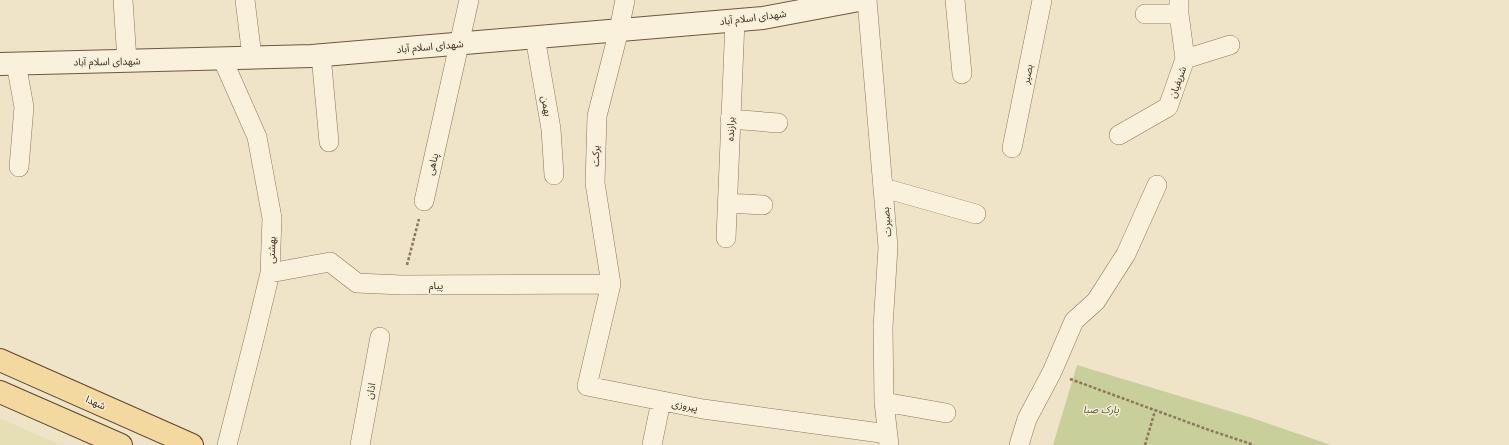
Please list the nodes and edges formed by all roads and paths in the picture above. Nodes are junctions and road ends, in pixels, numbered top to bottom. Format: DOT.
graph roads {
  1 [pos="123,0"];
  2 [pos="245,0"];
  3 [pos="469,0"];
  4 [pos="625,0"];
  5 [pos="859,0"];
  6 [pos="867,0"];
  7 [pos="954,0"];
  8 [pos="1042,0"];
  9 [pos="1179,7"];
  10 [pos="1145,14"];
  11 [pos="735,20"];
  12 [pos="620,30"];
  13 [pos="535,37"];
  14 [pos="460,43"];
  15 [pos="1230,45"];
  16 [pos="321,55"];
  17 [pos="222,58"];
  18 [pos="252,58"];
  19 [pos="1185,59"];
  20 [pos="127,61"];
  21 [pos="8,64"];
  22 [pos="962,74"];
  23 [pos="730,119"];
  24 [pos="778,122"];
  25 [pos="1119,135"];
  26 [pos="329,142"];
  27 [pos="1012,148"];
  28 [pos="19,167"];
  29 [pos="554,174"];
  30 [pos="1156,185"];
  31 [pos="884,188"];
  32 [pos="424,201"];
  33 [pos="727,203"];
  34 [pos="763,205"];
  35 [pos="976,214"];
  36 [pos="726,238"];
  37 [pos="270,273"];
  38 [pos="611,284"];
  39 [pos="402,285"];
  40 [pos="380,337"];
  41 [pos="0,360"];
  42 [pos="1052,372"];
  43 [pos="0,392"];
  44 [pos="661,401"];
  45 [pos="884,402"];
  46 [pos="1155,411"];
  47 [pos="946,413"];
  48 [pos="888,439"];
  49 [pos="121,445"];
  50 [pos="192,445"];
  51 [pos="227,445"];
  52 [pos="360,445"];
  53 [pos="652,445"];
  54 [pos="1019,445"];
  55 [pos="1144,445"];
  56 [pos="1253,445"];
  1 -- 20 [label="street"];
  2 -- 18 [label="street"];
  3 -- 14 [label="street, پناهی"];
  4 -- 12 [label="street, برکت"];
  5 -- 11 [label="street, شهدای اسلام آباد"];
  6 -- 31 [label="street, بصیرت"];
  7 -- 22 [label="street"];
  8 -- 27 [label="street, بصیر"];
  9 -- 10 [label="street"];
  9 -- 19 [label="street, شریفیان"];
  11 -- 12 [label="street, شهدای اسلام آباد"];
  11 -- 23 [label="street, برازنده"];
  12 -- 13 [label="street, شهدای اسلام آباد"];
  12 -- 38 [label="street, برکت"];
  13 -- 14 [label="street, شهدای اسلام آباد"];
  13 -- 29 [label="street, بهمن"];
  14 -- 16 [label="street, شهدای اسلام آباد"];
  14 -- 32 [label="street, پناهی"];
  15 -- 19 [label="street"];
  16 -- 18 [label="street, شهدای اسلام آباد"];
  16 -- 26 [label="street"];
  17 -- 18 [label="street, شهدای اسلام آباد"];
  17 -- 20 [label="street, شهدای اسلام آباد"];
  17 -- 37 [label="street, بهشتی"];
  19 -- 25 [label="street, شریفیان"];
  20 -- 21 [label="street, شهدای اسلام آباد"];
  21 -- 28 [label="street"];
  23 -- 24 [label="street"];
  23 -- 33 [label="street, برازنده"];
  30 -- 42 [label="street"];
  31 -- 35 [label="street"];
  31 -- 45 [label="street, بصیرت"];
  32 -- 39 [label="path"];
  33 -- 34 [label="street"];
  33 -- 36 [label="street, برازنده"];
  37 -- 39 [label="street, پیام"];
  37 -- 51 [label="street, بهشتی"];
  38 -- 39 [label="street, پیام"];
  38 -- 44 [label="street, پیروزی"];
  40 -- 52 [label="street, اذان"];
  41 -- 50 [label="main road, شهدا"];
  42 -- 46 [label="path"];
  42 -- 54 [label="street"];
  43 -- 49 [label="main road"];
  44 -- 48 [label="street, پیروزی"];
  44 -- 53 [label="street"];
  45 -- 47 [label="street"];
  45 -- 48 [label="street, بصیرت"];
  46 -- 55 [label="path"];
  46 -- 56 [label="path"];
}
